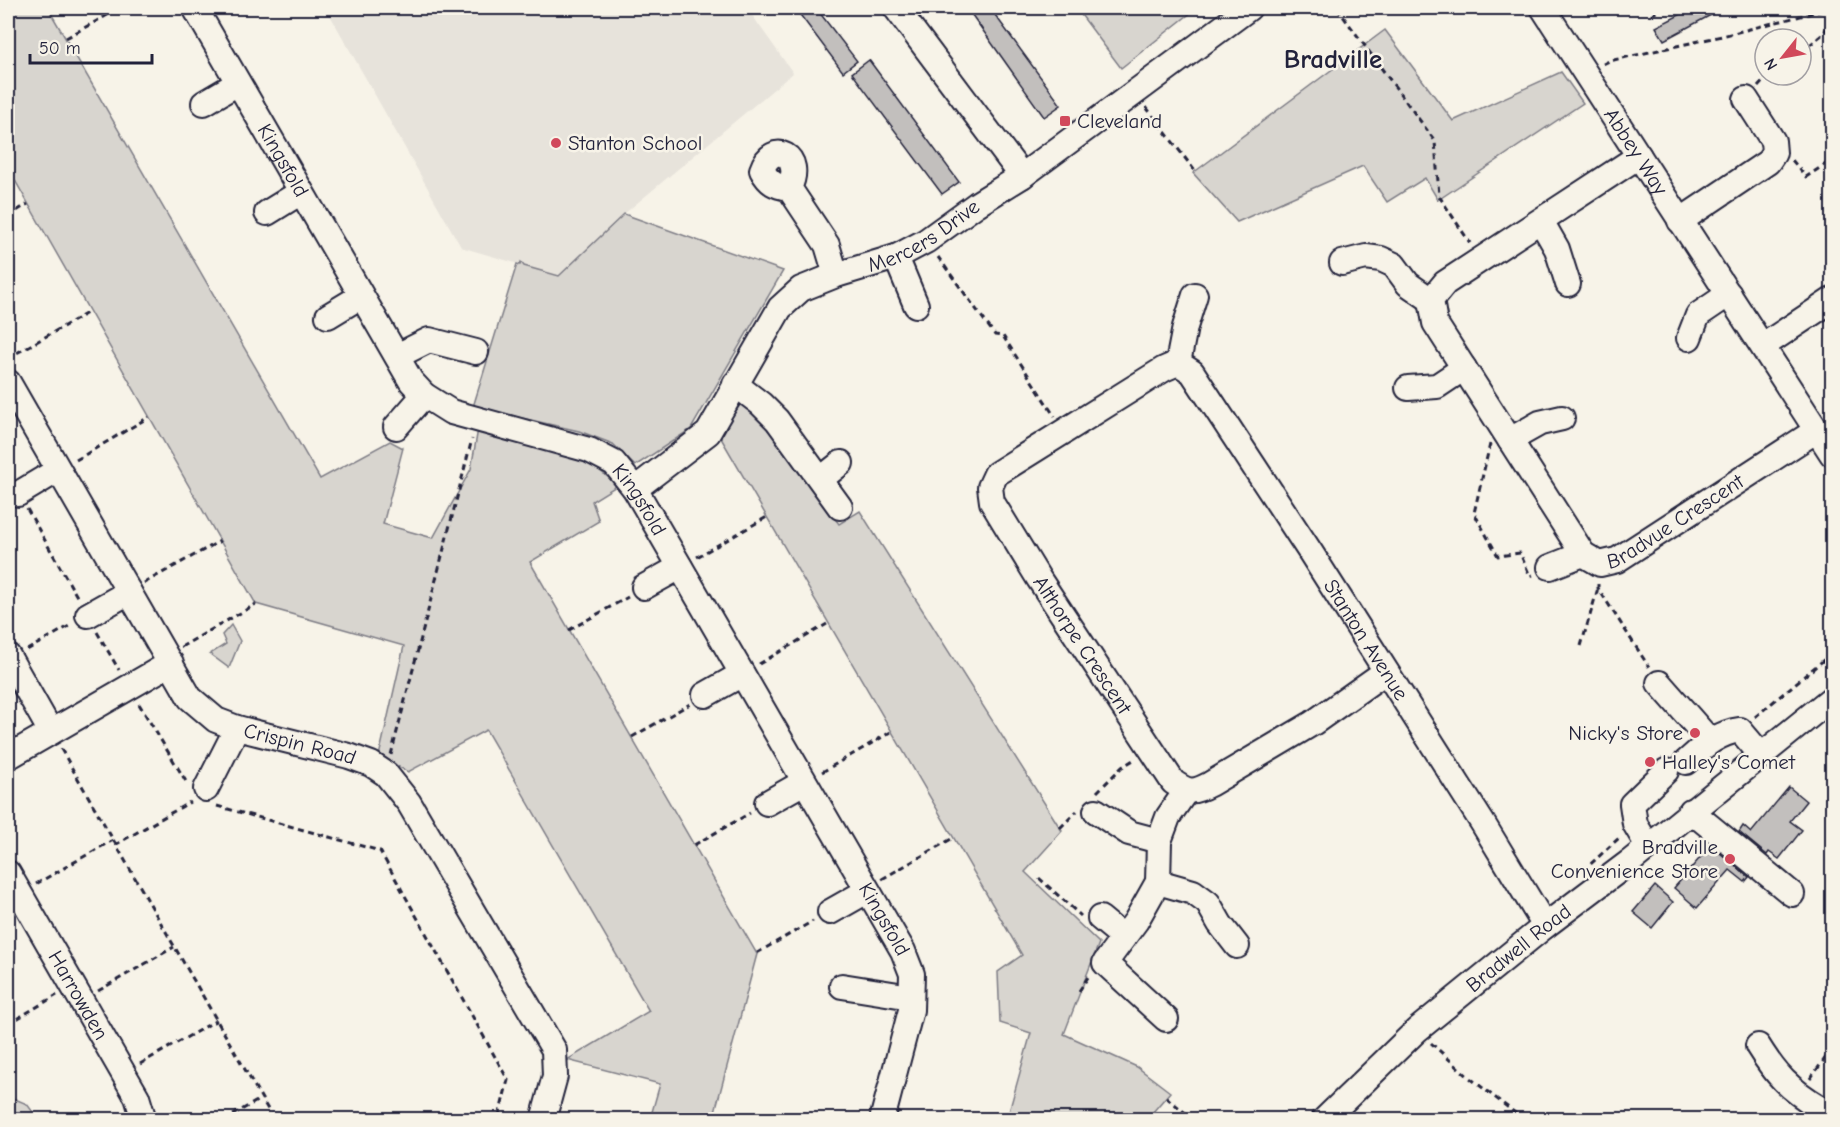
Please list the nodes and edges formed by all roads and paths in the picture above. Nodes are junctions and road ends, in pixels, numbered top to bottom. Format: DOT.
graph roads {
  1 [pos="120,8"];
  2 [pos="195,8"];
  3 [pos="896,8"];
  4 [pos="1249,8"];
  5 [pos="1337,8"];
  6 [pos="1543,8"];
  7 [pos="1664,8"];
  8 [pos="1832,8"];
  9 [pos="1651,15"];
  10 [pos="1833,21"];
  11 [pos="66,38"];
  12 [pos="1813,42"];
  13 [pos="1586,73"];
  14 [pos="238,83"];
  15 [pos="1134,92"];
  16 [pos="1746,99"];
  17 [pos="204,104"];
  18 [pos="1774,153"];
  19 [pos="1639,156"];
  20 [pos="1833,160"];
  21 [pos="1196,171"];
  22 [pos="1022,176"];
  23 [pos="789,188"];
  24 [pos="301,192"];
  25 [pos="28,204"];
  26 [pos="267,213"];
  27 [pos="8,216"];
  28 [pos="1541,221"];
  29 [pos="1680,222"];
  30 [pos="926,241"];
  31 [pos="896,257"];
  32 [pos="1481,260"];
  33 [pos="1342,263"];
  34 [pos="836,275"];
  35 [pos="1568,284"];
  36 [pos="1729,294"];
  37 [pos="1195,295"];
  38 [pos="361,296"];
  39 [pos="1431,300"];
  40 [pos="1833,300"];
  41 [pos="916,305"];
  42 [pos="89,312"];
  43 [pos="328,316"];
  44 [pos="1689,338"];
  45 [pos="1763,346"];
  46 [pos="477,352"];
  47 [pos="397,356"];
  48 [pos="8,358"];
  49 [pos="1178,363"];
  50 [pos="1464,368"];
  51 [pos="8,382"];
  52 [pos="735,384"];
  53 [pos="1408,388"];
  54 [pos="424,395"];
  55 [pos="149,417"];
  56 [pos="1562,418"];
  57 [pos="477,420"];
  58 [pos="396,427"];
  59 [pos="1817,430"];
  60 [pos="1064,431"];
  61 [pos="1507,436"];
  62 [pos="1833,454"];
  63 [pos="842,462"];
  64 [pos="58,470"];
  65 [pos="820,478"];
  66 [pos="635,489"];
  67 [pos="18,494"];
  68 [pos="840,507"];
  69 [pos="766,517"];
  70 [pos="220,541"];
  71 [pos="1591,559"];
  72 [pos="680,567"];
  73 [pos="1550,567"];
  74 [pos="644,587"];
  75 [pos="1598,588"];
  76 [pos="129,592"];
  77 [pos="256,604"];
  78 [pos="88,615"];
  79 [pos="828,624"];
  80 [pos="570,630"];
  81 [pos="1581,646"];
  82 [pos="9,658"];
  83 [pos="168,659"];
  84 [pos="1385,672"];
  85 [pos="742,674"];
  86 [pos="1659,683"];
  87 [pos="129,687"];
  88 [pos="705,694"];
  89 [pos="1833,698"];
  90 [pos="237,728"];
  91 [pos="51,732"];
  92 [pos="891,732"];
  93 [pos="632,737"];
  94 [pos="1710,741"];
  95 [pos="1152,749"];
  96 [pos="1762,756"];
  97 [pos="8,757"];
  98 [pos="386,774"];
  99 [pos="804,782"];
  100 [pos="1186,791"];
  101 [pos="201,794"];
  102 [pos="767,803"];
  103 [pos="1090,805"];
  104 [pos="1691,811"];
  105 [pos="1060,828"];
  106 [pos="953,838"];
  107 [pos="113,840"];
  108 [pos="1159,841"];
  109 [pos="115,845"];
  110 [pos="694,845"];
  111 [pos="1648,846"];
  112 [pos="8,873"];
  113 [pos="1039,878"];
  114 [pos="1158,882"];
  115 [pos="866,890"];
  116 [pos="1792,894"];
  117 [pos="14,898"];
  118 [pos="830,912"];
  119 [pos="1100,918"];
  120 [pos="1545,926"];
  121 [pos="1123,937"];
  122 [pos="1237,946"];
  123 [pos="174,947"];
  124 [pos="757,953"];
  125 [pos="843,986"];
  126 [pos="78,993"];
  127 [pos="911,997"];
  128 [pos="1166,1019"];
  129 [pos="217,1020"];
  130 [pos="8,1024"];
  131 [pos="1418,1030"];
  132 [pos="1758,1046"];
  133 [pos="124,1074"];
  134 [pos="1166,1097"];
  135 [pos="262,1098"];
  136 [pos="1822,1106"];
  137 [pos="144,1119"];
  138 [pos="224,1119"];
  139 [pos="274,1119"];
  140 [pos="498,1119"];
  141 [pos="543,1119"];
  142 [pos="882,1119"];
  143 [pos="1194,1119"];
  144 [pos="1324,1119"];
  145 [pos="1524,1119"];
  1 -- 11 [label="path"];
  2 -- 14 [label="street, Kingsfold"];
  3 -- 22 [label="street"];
  4 -- 15 [label="street, Mercers Drive"];
  5 -- 32 [label="path"];
  6 -- 13 [label="street, Abbey Way"];
  7 -- 9 [label="path"];
  8 -- 13 [label="path"];
  10 -- 12 [label="path"];
  13 -- 19 [label="street, Abbey Way"];
  14 -- 17 [label="street"];
  14 -- 24 [label="street, Kingsfold"];
  15 -- 21 [label="path"];
  15 -- 22 [label="street, Mercers Drive"];
  16 -- 18 [label="street"];
  18 -- 20 [label="path"];
  18 -- 29 [label="street"];
  19 -- 28 [label="street"];
  19 -- 29 [label="street, Abbey Way"];
  22 -- 30 [label="street, Mercers Drive"];
  23 -- 34 [label="street"];
  24 -- 26 [label="street"];
  24 -- 38 [label="street, Kingsfold"];
  25 -- 27 [label="path"];
  28 -- 32 [label="street"];
  28 -- 35 [label="street"];
  29 -- 36 [label="street, Abbey Way"];
  30 -- 31 [label="street, Mercers Drive"];
  30 -- 60 [label="path"];
  31 -- 34 [label="street, Mercers Drive"];
  31 -- 41 [label="street"];
  32 -- 39 [label="street"];
  33 -- 39 [label="street"];
  34 -- 52 [label="street, Mercers Drive"];
  36 -- 44 [label="street"];
  36 -- 45 [label="street, Abbey Way"];
  37 -- 49 [label="street"];
  38 -- 43 [label="street"];
  38 -- 47 [label="street, Kingsfold"];
  39 -- 50 [label="street, Bradvue Crescent"];
  40 -- 45 [label="street"];
  42 -- 48 [label="path"];
  45 -- 59 [label="street, Abbey Way"];
  46 -- 47 [label="street"];
  47 -- 54 [label="street, Kingsfold"];
  49 -- 60 [label="street, Althorpe Crescent"];
  49 -- 84 [label="street, Stanton Avenue"];
  50 -- 53 [label="street"];
  50 -- 61 [label="street, Bradvue Crescent"];
  51 -- 64 [label="street, Crispin Road"];
  52 -- 65 [label="street"];
  52 -- 66 [label="street, Mercers Drive"];
  54 -- 57 [label="street, Kingsfold"];
  54 -- 58 [label="street"];
  55 -- 64 [label="path"];
  56 -- 61 [label="street"];
  57 -- 66 [label="street, Kingsfold"];
  57 -- 98 [label="path"];
  59 -- 62 [label="street, Abbey Way"];
  59 -- 71 [label="street, Bradvue Crescent"];
  60 -- 95 [label="street, Althorpe Crescent"];
  61 -- 71 [label="street, Bradvue Crescent"];
  61 -- 73 [label="path"];
  63 -- 65 [label="street"];
  64 -- 67 [label="street"];
  64 -- 76 [label="street, Crispin Road"];
  65 -- 68 [label="street"];
  66 -- 72 [label="street, Kingsfold"];
  67 -- 78 [label="path"];
  69 -- 72 [label="path"];
  70 -- 76 [label="path"];
  71 -- 73 [label="street"];
  71 -- 75 [label="path"];
  72 -- 74 [label="street"];
  72 -- 85 [label="street, Kingsfold"];
  74 -- 80 [label="path"];
  75 -- 81 [label="path"];
  75 -- 86 [label="path"];
  76 -- 78 [label="street"];
  76 -- 83 [label="street, Crispin Road"];
  77 -- 83 [label="path"];
  78 -- 82 [label="path"];
  78 -- 87 [label="path"];
  79 -- 85 [label="path"];
  82 -- 91 [label="street"];
  83 -- 87 [label="street"];
  83 -- 90 [label="street, Crispin Road"];
  84 -- 100 [label="street"];
  84 -- 120 [label="street, Stanton Avenue"];
  85 -- 88 [label="street"];
  85 -- 99 [label="street, Kingsfold"];
  86 -- 94 [label="street"];
  87 -- 91 [label="street"];
  87 -- 101 [label="path"];
  88 -- 93 [label="path"];
  89 -- 96 [label="street, Bradwell Road"];
  90 -- 98 [label="street, Crispin Road"];
  90 -- 101 [label="street"];
  91 -- 97 [label="street"];
  91 -- 107 [label="path"];
  92 -- 99 [label="path"];
  94 -- 96 [label="street"];
  94 -- 111 [label="street"];
  95 -- 100 [label="street, Althorpe Crescent"];
  95 -- 103 [label="path"];
  96 -- 104 [label="street, Bradwell Road"];
  98 -- 141 [label="street, Crispin Road"];
  99 -- 102 [label="street"];
  99 -- 115 [label="street, Kingsfold"];
  100 -- 108 [label="street"];
  101 -- 109 [label="path"];
  101 -- 140 [label="path"];
  102 -- 110 [label="path"];
  103 -- 105 [label="path"];
  103 -- 108 [label="street"];
  104 -- 111 [label="street, Bradwell Road"];
  104 -- 116 [label="street"];
  106 -- 115 [label="path"];
  107 -- 109 [label="path"];
  107 -- 117 [label="path"];
  108 -- 114 [label="street"];
  109 -- 123 [label="path"];
  111 -- 120 [label="street, Bradwell Road"];
  112 -- 117 [label="street, Harrowden"];
  113 -- 119 [label="path"];
  114 -- 121 [label="street"];
  114 -- 122 [label="street"];
  115 -- 118 [label="street"];
  115 -- 127 [label="street, Kingsfold"];
  117 -- 126 [label="street, Harrowden"];
  118 -- 124 [label="path"];
  119 -- 121 [label="street"];
  120 -- 131 [label="street, Bradwell Road"];
  121 -- 128 [label="street"];
  123 -- 126 [label="path"];
  123 -- 129 [label="path"];
  125 -- 127 [label="street"];
  126 -- 130 [label="path"];
  126 -- 133 [label="street, Harrowden"];
  127 -- 142 [label="street, Kingsfold"];
  129 -- 133 [label="path"];
  129 -- 135 [label="path"];
  131 -- 144 [label="street, Bradwell Road"];
  131 -- 145 [label="path"];
  132 -- 136 [label="street"];
  133 -- 137 [label="street, Harrowden"];
  134 -- 143 [label="path"];
  135 -- 138 [label="path"];
  135 -- 139 [label="path"];
}
